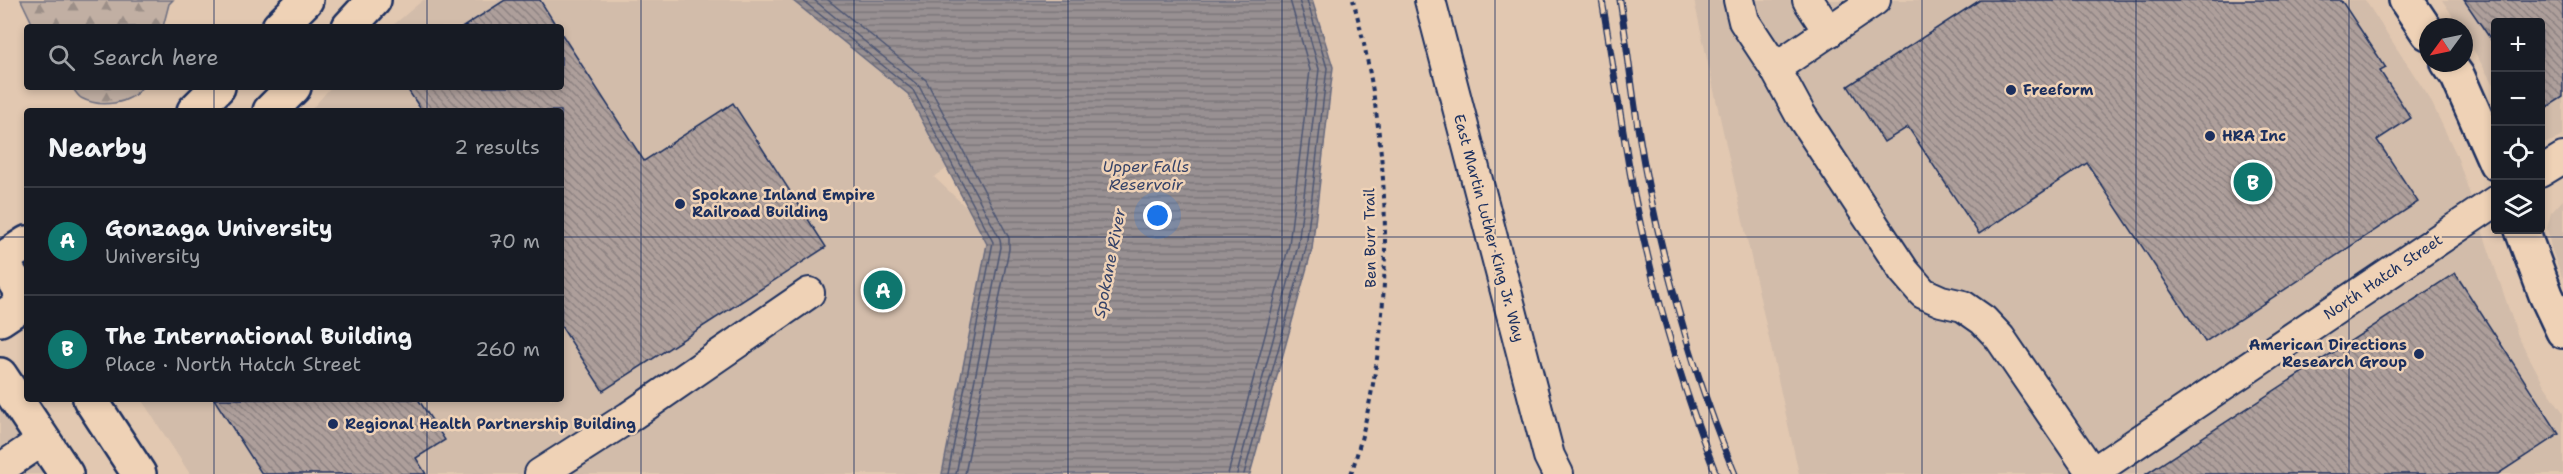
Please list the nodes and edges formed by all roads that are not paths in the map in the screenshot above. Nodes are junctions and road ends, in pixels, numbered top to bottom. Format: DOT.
graph roads {
  1 [pos="306,0"];
  2 [pos="374,0"];
  3 [pos="1430,0"];
  4 [pos="1739,0"];
  5 [pos="1808,0"];
  6 [pos="1875,0"];
  7 [pos="2406,0"];
  8 [pos="2419,20"];
  9 [pos="282,24"];
  10 [pos="352,24"];
  11 [pos="1829,32"];
  12 [pos="1775,68"];
  13 [pos="2454,72"];
  14 [pos="215,90"];
  15 [pos="291,90"];
  16 [pos="197,108"];
  17 [pos="273,108"];
  18 [pos="2491,152"];
  19 [pos="2563,158"];
  20 [pos="2545,169"];
  21 [pos="2491,204"];
  22 [pos="2523,234"];
  23 [pos="7,256"];
  24 [pos="24,294"];
  25 [pos="809,294"];
  26 [pos="24,303"];
  27 [pos="0,319"];
  28 [pos="2563,331"];
  29 [pos="0,375"];
  30 [pos="92,402"];
  31 [pos="43,440"];
  32 [pos="1551,468"];
  33 [pos="0,469"];
  34 [pos="66,474"];
  35 [pos="139,474"];
  36 [pos="540,474"];
  37 [pos="2092,474"];
  1 -- 9 [label="main road"];
  2 -- 10 [label="main road"];
  3 -- 32 [label="street, East Martin Luther King Jr. Way"];
  4 -- 12 [label="street"];
  5 -- 11 [label="street"];
  6 -- 11 [label="street"];
  7 -- 8 [label="main road"];
  11 -- 12 [label="street"];
  12 -- 37 [label="street"];
  13 -- 18 [label="main road"];
  14 -- 16 [label="main road"];
  15 -- 17 [label="main road"];
  19 -- 20 [label="street"];
  21 -- 37 [label="street, North Hatch Street"];
  22 -- 28 [label="main road"];
  23 -- 24 [label="main road"];
  25 -- 36 [label="street"];
  26 -- 27 [label="main road"];
  29 -- 31 [label="main road"];
  30 -- 35 [label="main road"];
  31 -- 33 [label="street"];
  31 -- 34 [label="main road"];
}
